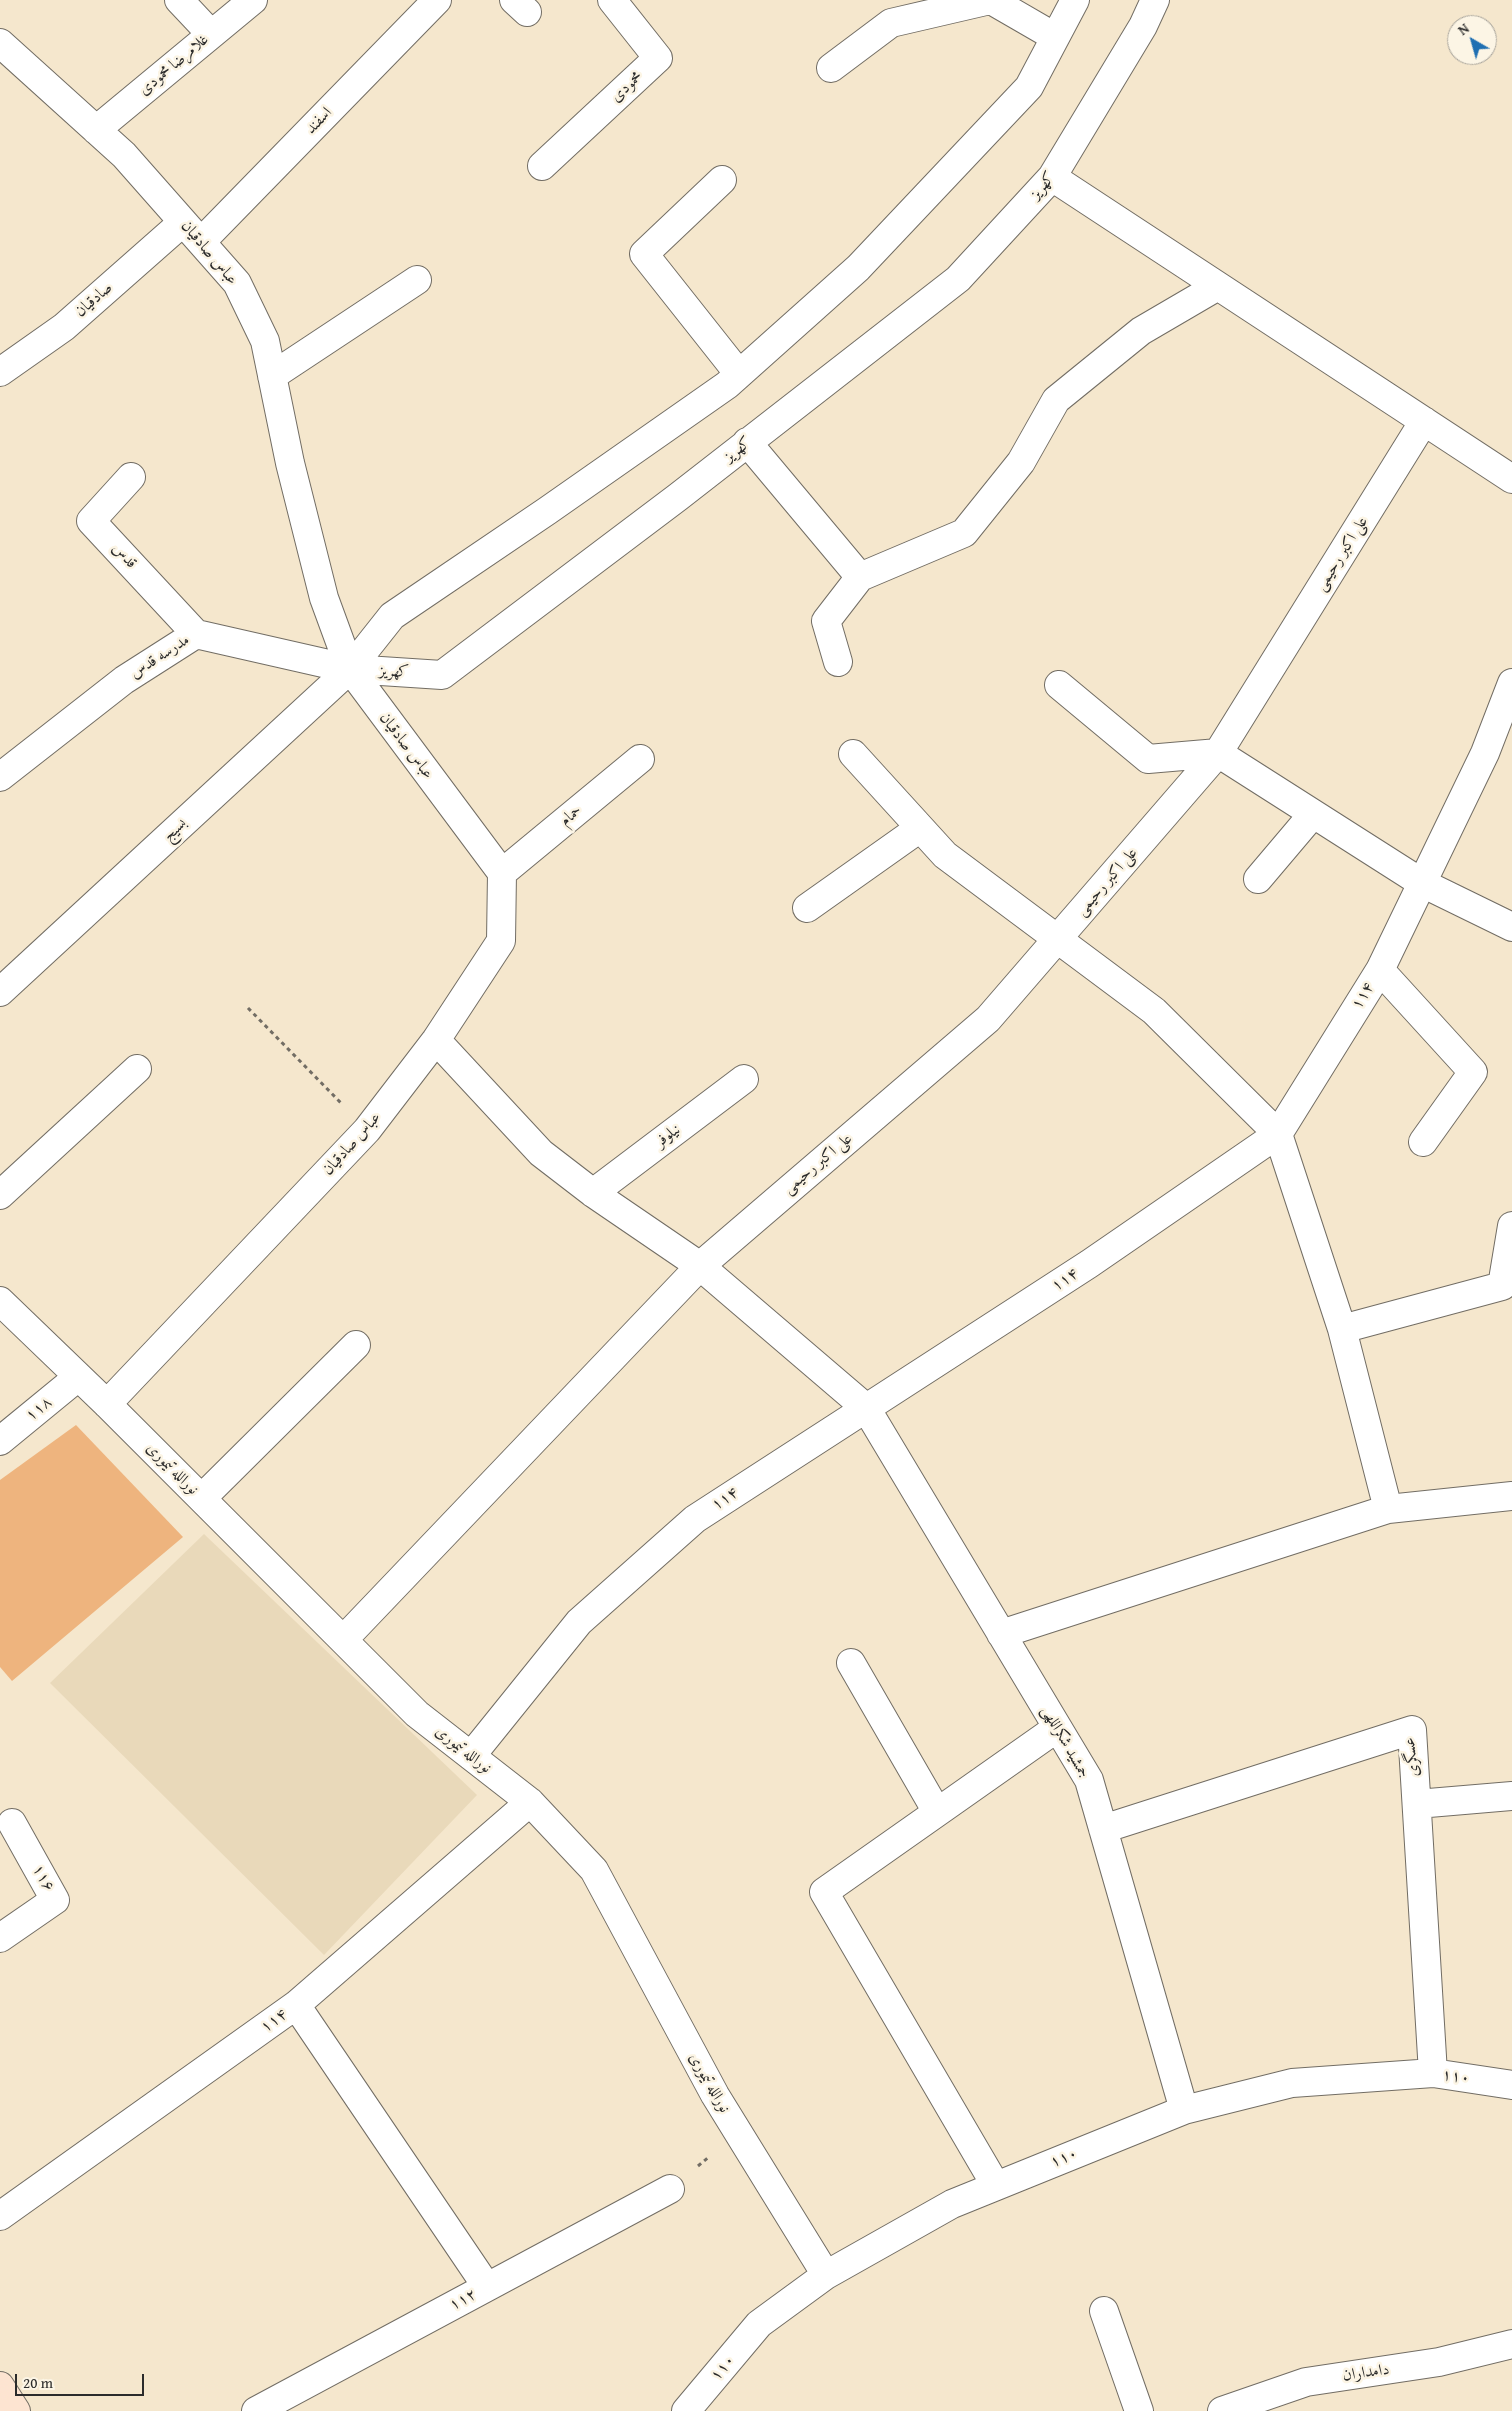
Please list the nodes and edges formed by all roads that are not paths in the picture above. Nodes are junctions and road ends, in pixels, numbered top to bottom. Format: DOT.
graph roads {
  1 [pos="179,0"];
  2 [pos="253,0"];
  3 [pos="437,0"];
  4 [pos="612,0"];
  5 [pos="990,0"];
  6 [pos="1075,0"];
  7 [pos="1155,0"];
  8 [pos="211,34"];
  9 [pos="1055,37"];
  10 [pos="0,43"];
  11 [pos="831,68"];
  12 [pos="96,130"];
  13 [pos="542,166"];
  14 [pos="1052,178"];
  15 [pos="722,180"];
  16 [pos="183,222"];
  17 [pos="202,242"];
  18 [pos="417,280"];
  19 [pos="1218,286"];
  20 [pos="0,372"];
  21 [pos="738,374"];
  22 [pos="272,376"];
  23 [pos="1424,421"];
  24 [pos="748,442"];
  25 [pos="131,477"];
  26 [pos="1512,479"];
  27 [pos="860,577"];
  28 [pos="196,634"];
  29 [pos="838,662"];
  30 [pos="350,669"];
  31 [pos="1512,682"];
  32 [pos="1059,685"];
  33 [pos="1218,753"];
  34 [pos="853,754"];
  35 [pos="640,760"];
  36 [pos="0,778"];
  37 [pos="1313,814"];
  38 [pos="920,828"];
  39 [pos="502,874"];
  40 [pos="1258,879"];
  41 [pos="1422,883"];
  42 [pos="807,908"];
  43 [pos="1512,927"];
  44 [pos="1060,938"];
  45 [pos="1380,970"];
  46 [pos="0,992"];
  47 [pos="436,1040"];
  48 [pos="137,1068"];
  49 [pos="744,1079"];
  50 [pos="1278,1134"];
  51 [pos="1423,1142"];
  52 [pos="593,1193"];
  53 [pos="0,1195"];
  54 [pos="1512,1226"];
  55 [pos="700,1266"];
  56 [pos="0,1301"];
  57 [pos="1342,1329"];
  58 [pos="356,1345"];
  59 [pos="78,1377"];
  60 [pos="107,1404"];
  61 [pos="866,1408"];
  62 [pos="0,1441"];
  63 [pos="1512,1496"];
  64 [pos="202,1498"];
  65 [pos="1388,1509"];
  66 [pos="1001,1634"];
  67 [pos="343,1640"];
  68 [pos="851,1663"];
  69 [pos="1057,1728"];
  70 [pos="471,1756"];
  71 [pos="1512,1796"];
  72 [pos="530,1802"];
  73 [pos="1417,1804"];
  74 [pos="937,1812"];
  75 [pos="12,1823"];
  76 [pos="1103,1828"];
  77 [pos="0,1938"];
  78 [pos="296,2005"];
  79 [pos="1433,2074"];
  80 [pos="1512,2085"];
  81 [pos="1184,2110"];
  82 [pos="996,2186"];
  83 [pos="670,2189"];
  84 [pos="0,2216"];
  85 [pos="826,2275"];
  86 [pos="487,2287"];
  87 [pos="1104,2311"];
  88 [pos="1512,2344"];
  89 [pos="0,2386"];
  90 [pos="16,2411"];
  91 [pos="256,2411"];
  92 [pos="686,2411"];
  93 [pos="1139,2411"];
  94 [pos="1222,2411"];
  1 -- 8 [label="street"];
  2 -- 8 [label="street, غلامرضا محمودی"];
  3 -- 17 [label="street, اسفند"];
  4 -- 13 [label="street, محمودی"];
  5 -- 9 [label="street"];
  5 -- 11 [label="street"];
  6 -- 9 [label="street, کهریز"];
  7 -- 14 [label="street, کهریز"];
  8 -- 12 [label="street, غلامرضا محمودی"];
  9 -- 21 [label="street, کهریز"];
  10 -- 12 [label="street, عباس صادقیان"];
  12 -- 16 [label="street, عباس صادقیان"];
  14 -- 19 [label="street"];
  14 -- 24 [label="street, کهریز"];
  15 -- 21 [label="street"];
  16 -- 17 [label="street, عباس صادقیان"];
  16 -- 20 [label="street, صادقیان"];
  17 -- 22 [label="street, عباس صادقیان"];
  18 -- 22 [label="street"];
  19 -- 23 [label="street"];
  19 -- 27 [label="street"];
  21 -- 30 [label="street, کهریز"];
  22 -- 30 [label="street, عباس صادقیان"];
  23 -- 26 [label="street"];
  23 -- 33 [label="street, علی اکبر رحیمی"];
  24 -- 27 [label="street"];
  24 -- 30 [label="street, کهریز"];
  25 -- 28 [label="street, قدس"];
  27 -- 29 [label="street"];
  28 -- 30 [label="street, مدرسه قدس"];
  28 -- 36 [label="street, مدرسه قدس"];
  30 -- 39 [label="street, عباس صادقیان"];
  30 -- 46 [label="street, بسیج"];
  31 -- 41 [label="street, ۱۱۴"];
  32 -- 33 [label="street"];
  33 -- 37 [label="street"];
  33 -- 44 [label="street, علی اکبر رحیمی"];
  34 -- 38 [label="street"];
  35 -- 39 [label="street, حمام"];
  37 -- 40 [label="street"];
  37 -- 41 [label="street"];
  38 -- 42 [label="street"];
  38 -- 44 [label="street"];
  39 -- 47 [label="street, عباس صادقیان"];
  41 -- 43 [label="street"];
  41 -- 45 [label="street, ۱۱۴"];
  44 -- 50 [label="street"];
  44 -- 55 [label="street, علی اکبر رحیمی"];
  45 -- 50 [label="street, ۱۱۴"];
  45 -- 51 [label="street"];
  47 -- 52 [label="street, جمشید شکراللهی"];
  47 -- 60 [label="street, عباس صادقیان"];
  48 -- 53 [label="street"];
  49 -- 52 [label="street, نیلوفر"];
  50 -- 57 [label="street"];
  50 -- 61 [label="street, ۱۱۴"];
  52 -- 55 [label="street, جمشید شکراللهی"];
  54 -- 57 [label="street"];
  55 -- 61 [label="street, جمشید شکراللهی"];
  55 -- 67 [label="street, علی اکبر رحیمی"];
  56 -- 59 [label="street, نورالله تیموری"];
  57 -- 65 [label="street"];
  58 -- 64 [label="street"];
  59 -- 60 [label="street, نورالله تیموری"];
  59 -- 62 [label="street, ۱۱۸"];
  60 -- 64 [label="street, نورالله تیموری"];
  61 -- 66 [label="street, جمشید شکراللهی"];
  61 -- 70 [label="street, ۱۱۴"];
  63 -- 65 [label="street"];
  64 -- 67 [label="street, نورالله تیموری"];
  65 -- 66 [label="street"];
  66 -- 69 [label="street, جمشید شکراللهی"];
  67 -- 70 [label="street, نورالله تیموری"];
  68 -- 74 [label="street"];
  69 -- 74 [label="street"];
  69 -- 76 [label="street, جمشید شکراللهی"];
  70 -- 72 [label="street, نورالله تیموری"];
  71 -- 73 [label="street"];
  72 -- 78 [label="street, ۱۱۴"];
  72 -- 85 [label="street, نورالله تیموری"];
  73 -- 76 [label="street, عسگری"];
  73 -- 79 [label="street, عسگری"];
  74 -- 82 [label="street"];
  75 -- 77 [label="street, ۱۱۶"];
  76 -- 81 [label="street, جمشید شکراللهی"];
  78 -- 84 [label="street, ۱۱۴"];
  78 -- 86 [label="street"];
  79 -- 80 [label="street, ۱۱۰"];
  79 -- 81 [label="street, ۱۱۰"];
  81 -- 82 [label="street, ۱۱۰"];
  82 -- 85 [label="street, ۱۱۰"];
  83 -- 86 [label="street, ۱۱۲"];
  85 -- 92 [label="street, ۱۱۰"];
  86 -- 91 [label="street, ۱۱۲"];
  87 -- 93 [label="street"];
  88 -- 94 [label="street, دامداران"];
  89 -- 90 [label="main road"];
}
